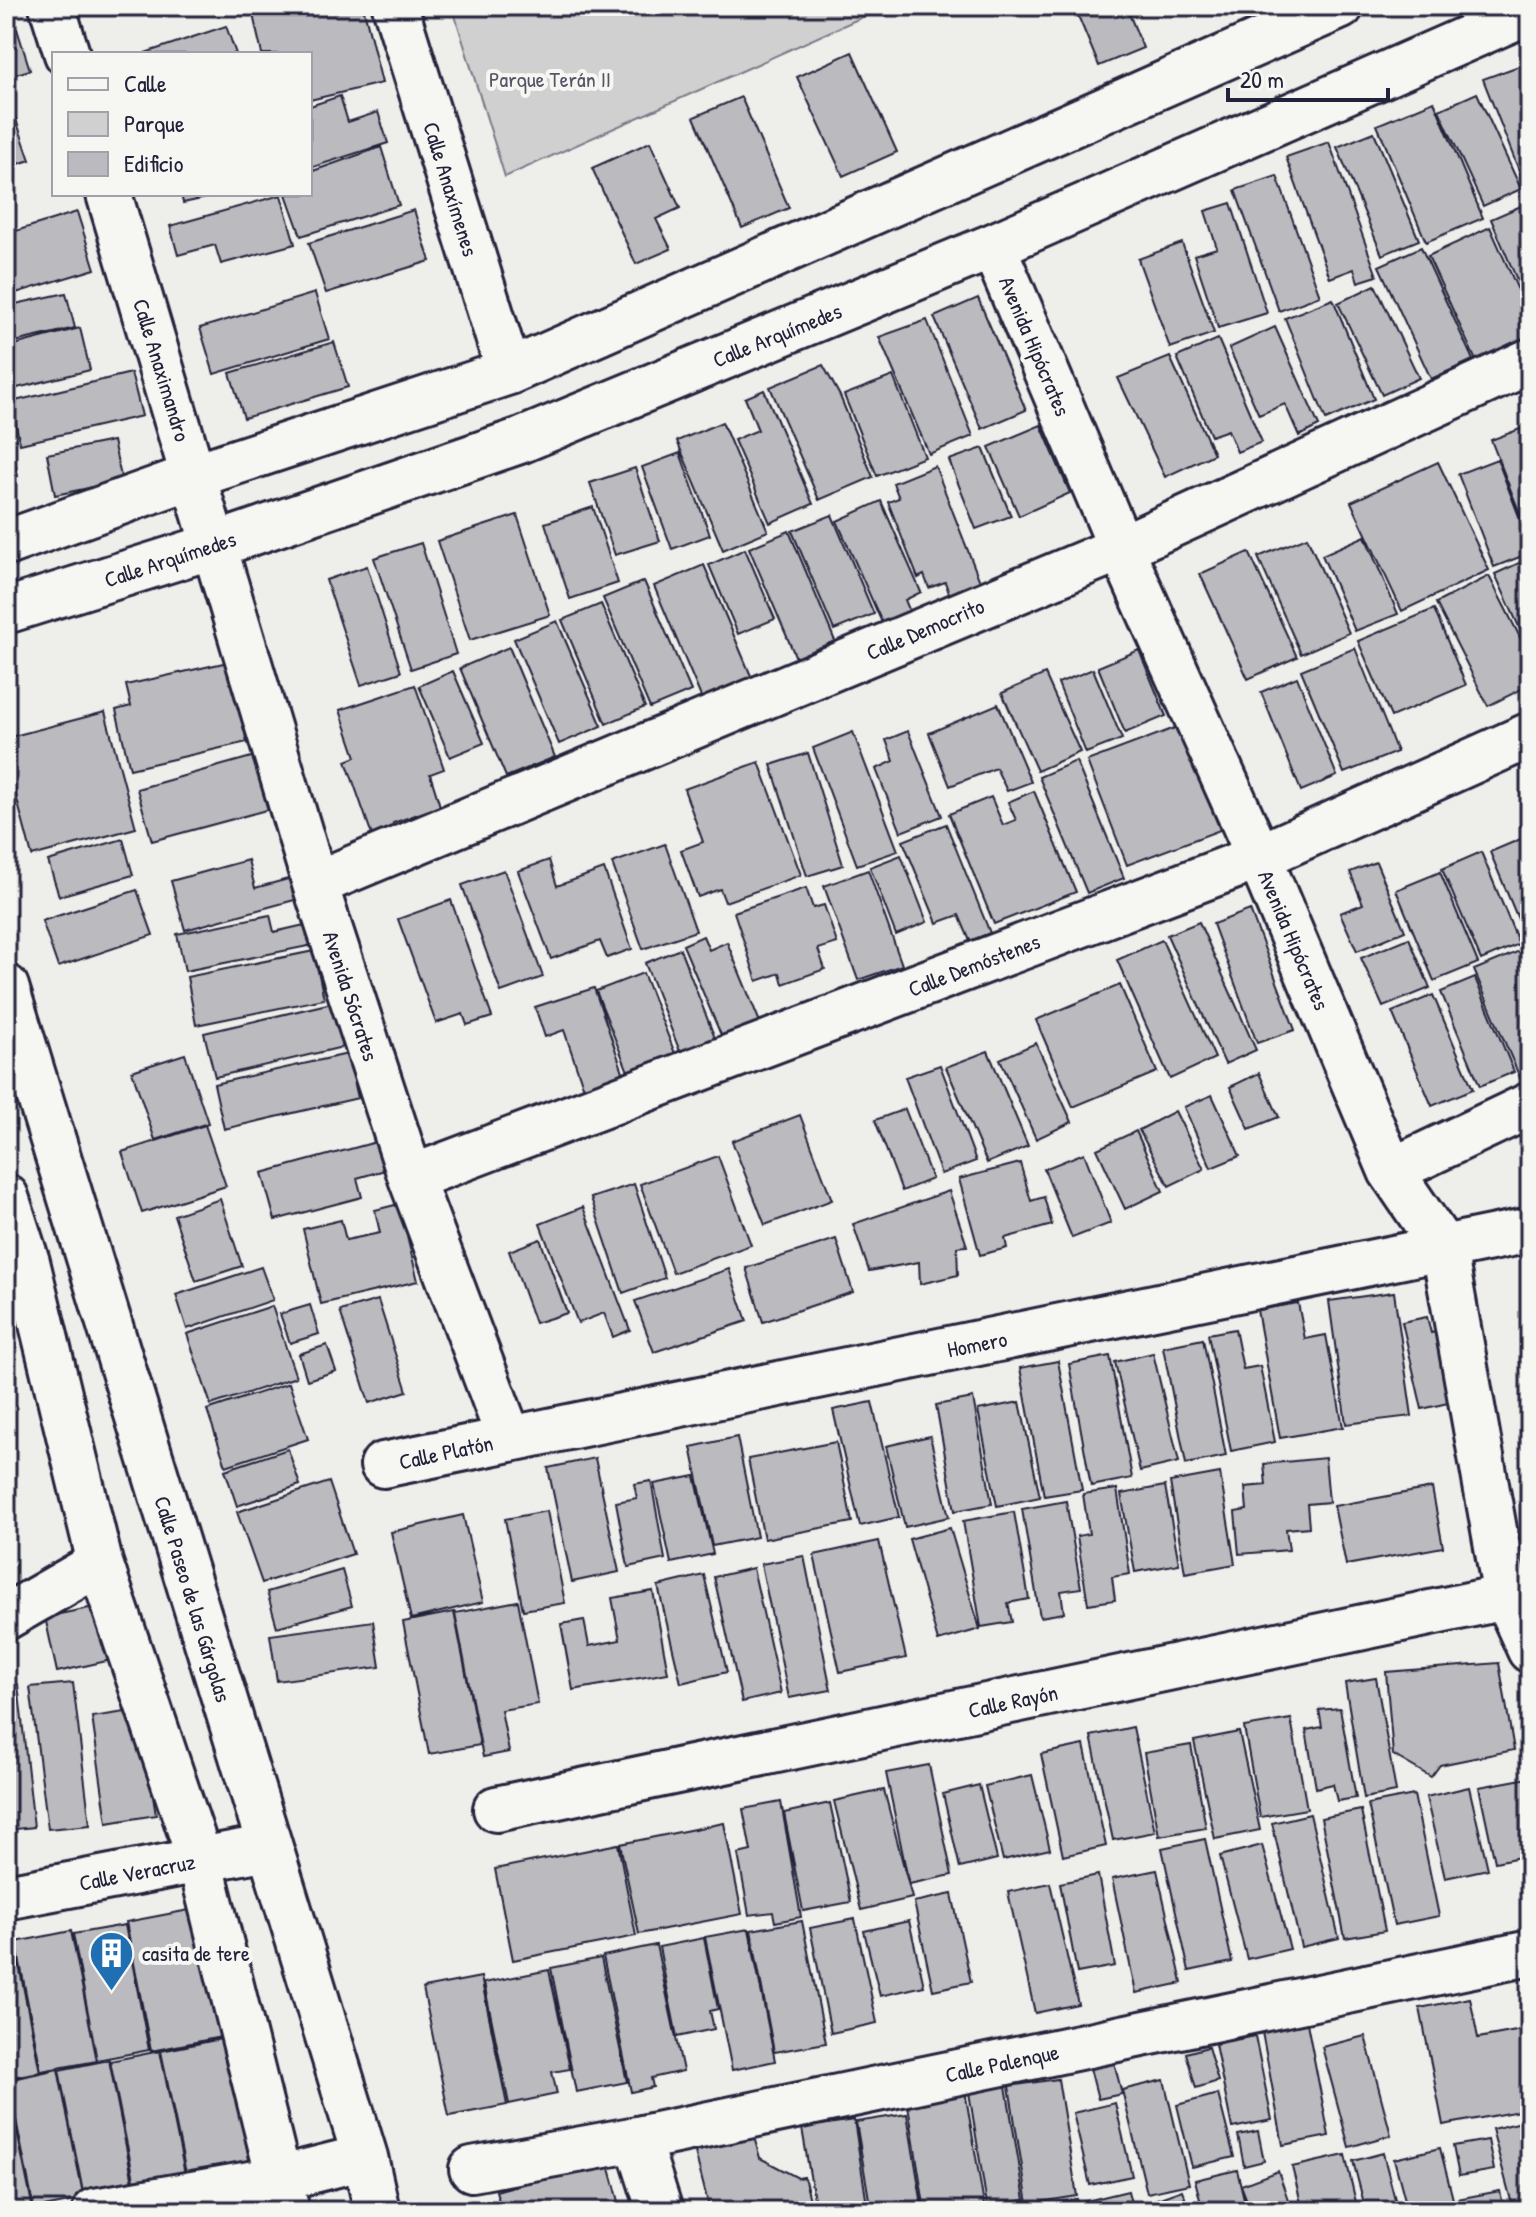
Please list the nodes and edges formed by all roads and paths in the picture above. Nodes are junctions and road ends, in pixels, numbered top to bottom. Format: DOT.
graph roads {
  1 [pos="52,6"];
  2 [pos="395,6"];
  3 [pos="1326,9"];
  4 [pos="1504,14"];
  5 [pos="66,52"];
  6 [pos="110,196"];
  7 [pos="993,246"];
  8 [pos="1530,361"];
  9 [pos="509,372"];
  10 [pos="193,476"];
  11 [pos="6,543"];
  12 [pos="213,546"];
  13 [pos="1121,548"];
  14 [pos="6,611"];
  15 [pos="1530,735"];
  16 [pos="1259,857"];
  17 [pos="315,884"];
  18 [pos="6,987"];
  19 [pos="1530,1105"];
  20 [pos="1391,1171"];
  21 [pos="411,1178"];
  22 [pos="6,1197"];
  23 [pos="1530,1230"];
  24 [pos="1444,1249"];
  25 [pos="509,1438"];
  26 [pos="383,1465"];
  27 [pos="100,1563"];
  28 [pos="1518,1595"];
  29 [pos="6,1617"];
  30 [pos="1530,1650"];
  31 [pos="496,1809"];
  32 [pos="268,1847"];
  33 [pos="200,1860"];
  34 [pos="6,1897"];
  35 [pos="1530,1953"];
  36 [pos="637,2139"];
  37 [pos="365,2157"];
  38 [pos="472,2169"];
  39 [pos="282,2195"];
  40 [pos="95,2211"];
  41 [pos="377,2211"];
  42 [pos="660,2211"];
  1 -- 5 [label="street"];
  2 -- 9 [label="street, Calle Anaxímenes"];
  3 -- 9 [label="street"];
  4 -- 7 [label="street, Calle Arquímedes"];
  6 -- 10 [label="street, Calle Anaximandro"];
  7 -- 12 [label="street, Calle Arquímedes"];
  7 -- 13 [label="street, Avenida Hipócrates"];
  8 -- 13 [label="street, Calle Democrito"];
  9 -- 10 [label="street"];
  10 -- 11 [label="street"];
  10 -- 12 [label="street, Calle Anaximandro"];
  12 -- 14 [label="street, Calle Arquímedes"];
  12 -- 17 [label="street, Avenida Sócrates"];
  13 -- 16 [label="street, Avenida Hipócrates"];
  13 -- 17 [label="street, Calle Democrito"];
  15 -- 16 [label="street, Calle Demóstenes"];
  16 -- 20 [label="street, Avenida Hipócrates"];
  16 -- 21 [label="street, Calle Demóstenes"];
  17 -- 21 [label="street, Avenida Sócrates"];
  18 -- 32 [label="street, Calle Paseo de las Gárgolas"];
  19 -- 20 [label="street"];
  20 -- 24 [label="street, Avenida Hipócrates"];
  21 -- 25 [label="street, Avenida Sócrates"];
  22 -- 27 [label="street"];
  23 -- 24 [label="street, Homero"];
  24 -- 25 [label="street, Homero"];
  24 -- 28 [label="street, Avenida Hipócrates"];
  25 -- 26 [label="street, Calle Platón"];
  27 -- 29 [label="street"];
  27 -- 33 [label="street"];
  28 -- 30 [label="street, Avenida Hipócrates"];
  28 -- 31 [label="street, Calle Rayón"];
  32 -- 33 [label="street, Calle Veracruz"];
  32 -- 37 [label="street, Calle Paseo de las Gárgolas"];
  33 -- 34 [label="street, Calle Veracruz"];
  33 -- 39 [label="street"];
  35 -- 36 [label="street, Calle Palenque"];
  36 -- 38 [label="street, Calle Palenque"];
  36 -- 42 [label="street"];
  37 -- 39 [label="street"];
  37 -- 41 [label="street, Calle Paseo de las Gárgolas"];
  39 -- 40 [label="street"];
}
